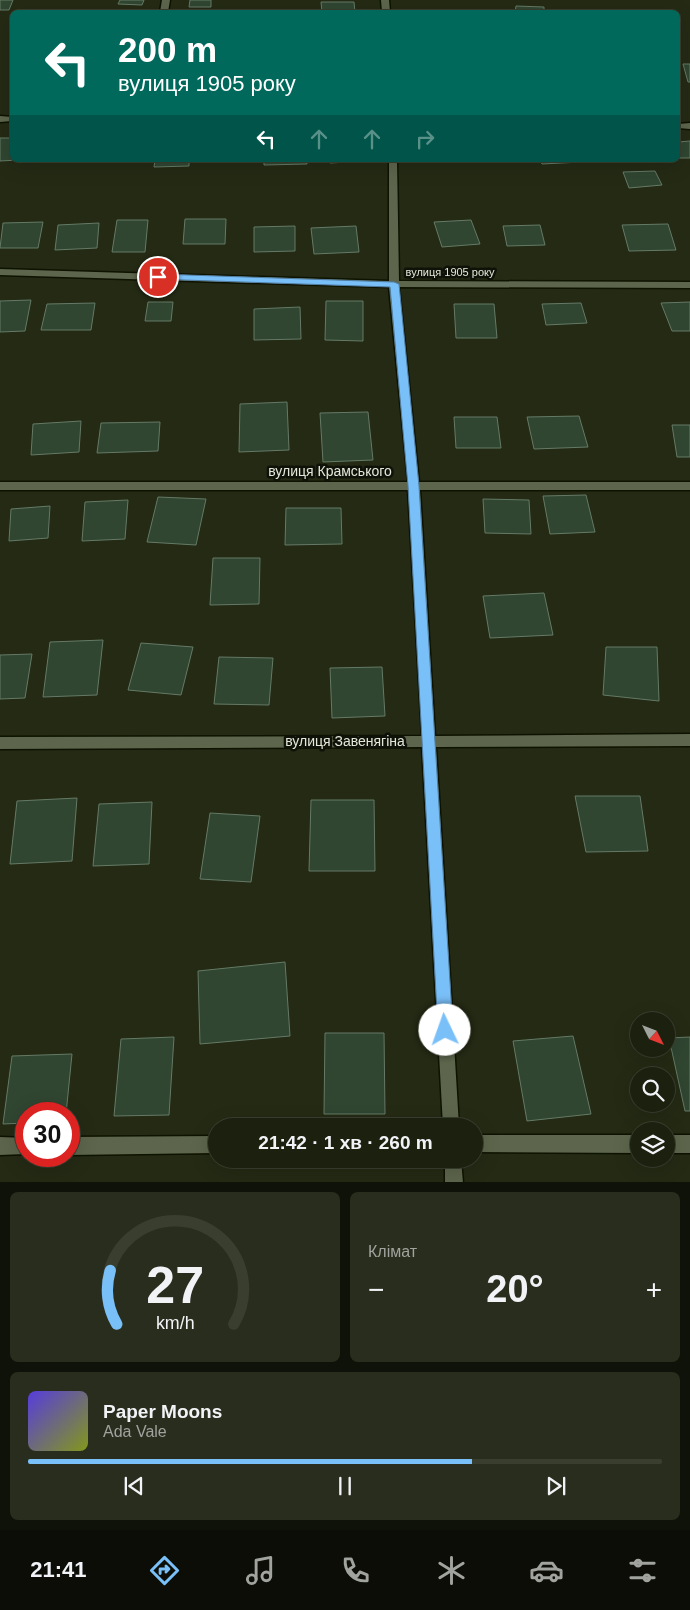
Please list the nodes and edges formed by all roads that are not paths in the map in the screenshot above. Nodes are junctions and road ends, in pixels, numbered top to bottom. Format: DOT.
graph roads {
  1 [pos="393,162"];
  2 [pos="0,272"];
  3 [pos="394,284"];
  4 [pos="690,286"];
  5 [pos="0,486"];
  6 [pos="414,486"];
  7 [pos="690,486"];
  8 [pos="428,740"];
  9 [pos="690,740"];
  10 [pos="0,743"];
  11 [pos="451,1118"];
  12 [pos="483,1143"];
  13 [pos="208,1144"];
  14 [pos="630,1144"];
  15 [pos="675,1144"];
  16 [pos="690,1144"];
  17 [pos="0,1146"];
  18 [pos="15,1146"];
  19 [pos="80,1146"];
  20 [pos="453,1168"];
  21 [pos="454,1182"];
  1 -- 3 [label="street"];
  2 -- 3 [label="street, вулиця 1905 року"];
  3 -- 4 [label="street, вулиця 1905 року"];
  3 -- 6 [label="street"];
  5 -- 6 [label="street, вулиця Крамського"];
  6 -- 7 [label="street, вулиця Крамського"];
  6 -- 8 [label="street"];
  8 -- 9 [label="street, вулиця Завенягіна"];
  8 -- 10 [label="street, вулиця Завенягіна"];
  8 -- 11 [label="street"];
  12 -- 14 [label="street"];
  13 -- 19 [label="street"];
  15 -- 16 [label="street"];
  17 -- 18 [label="street"];
  20 -- 21 [label="street"];
}
